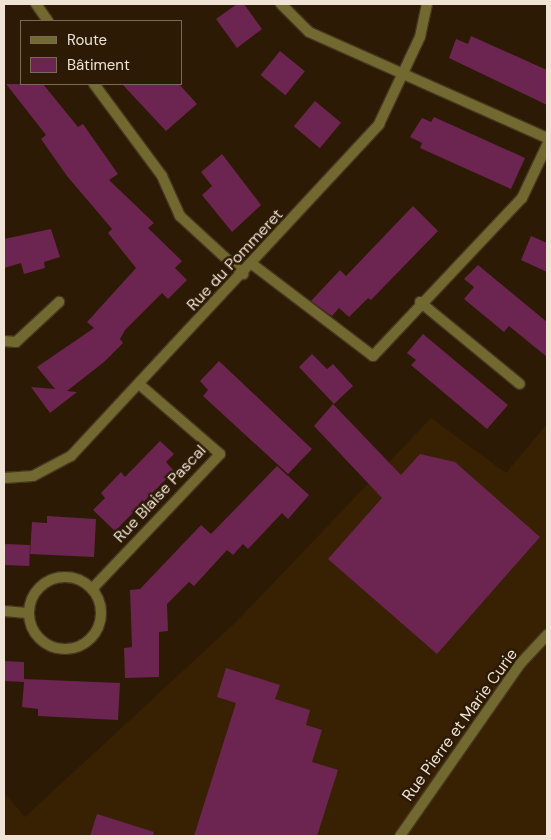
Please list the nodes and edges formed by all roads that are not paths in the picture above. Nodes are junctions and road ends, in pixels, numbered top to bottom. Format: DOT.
graph roads {
  1 [pos="36,4"];
  2 [pos="281,4"];
  3 [pos="427,4"];
  4 [pos="47,20"];
  5 [pos="405,74"];
  6 [pos="95,85"];
  7 [pos="547,138"];
  8 [pos="547,145"];
  9 [pos="252,264"];
  10 [pos="243,274"];
  11 [pos="58,302"];
  12 [pos="420,302"];
  13 [pos="4,341"];
  14 [pos="139,384"];
  15 [pos="520,384"];
  16 [pos="4,478"];
  17 [pos="92,589"];
  18 [pos="4,611"];
  19 [pos="29,613"];
  20 [pos="547,634"];
  21 [pos="400,836"];
  1 -- 4 [label="street"];
  2 -- 5 [label="street"];
  3 -- 5 [label="street, Rue du Pommeret"];
  5 -- 7 [label="street"];
  5 -- 9 [label="street, Rue du Pommeret"];
  6 -- 10 [label="street"];
  8 -- 12 [label="street"];
  9 -- 10 [label="street, Rue du Pommeret"];
  9 -- 12 [label="street"];
  10 -- 14 [label="street, Rue du Pommeret"];
  11 -- 13 [label="street"];
  12 -- 15 [label="street"];
  14 -- 16 [label="street, Rue du Pommeret"];
  14 -- 17 [label="street, Rue Blaise Pascal"];
  17 -- 19 [label="street"];
  17 -- 19 [label="street"];
  18 -- 19 [label="street"];
  20 -- 21 [label="street, Rue Pierre et Marie Curie"];
}
